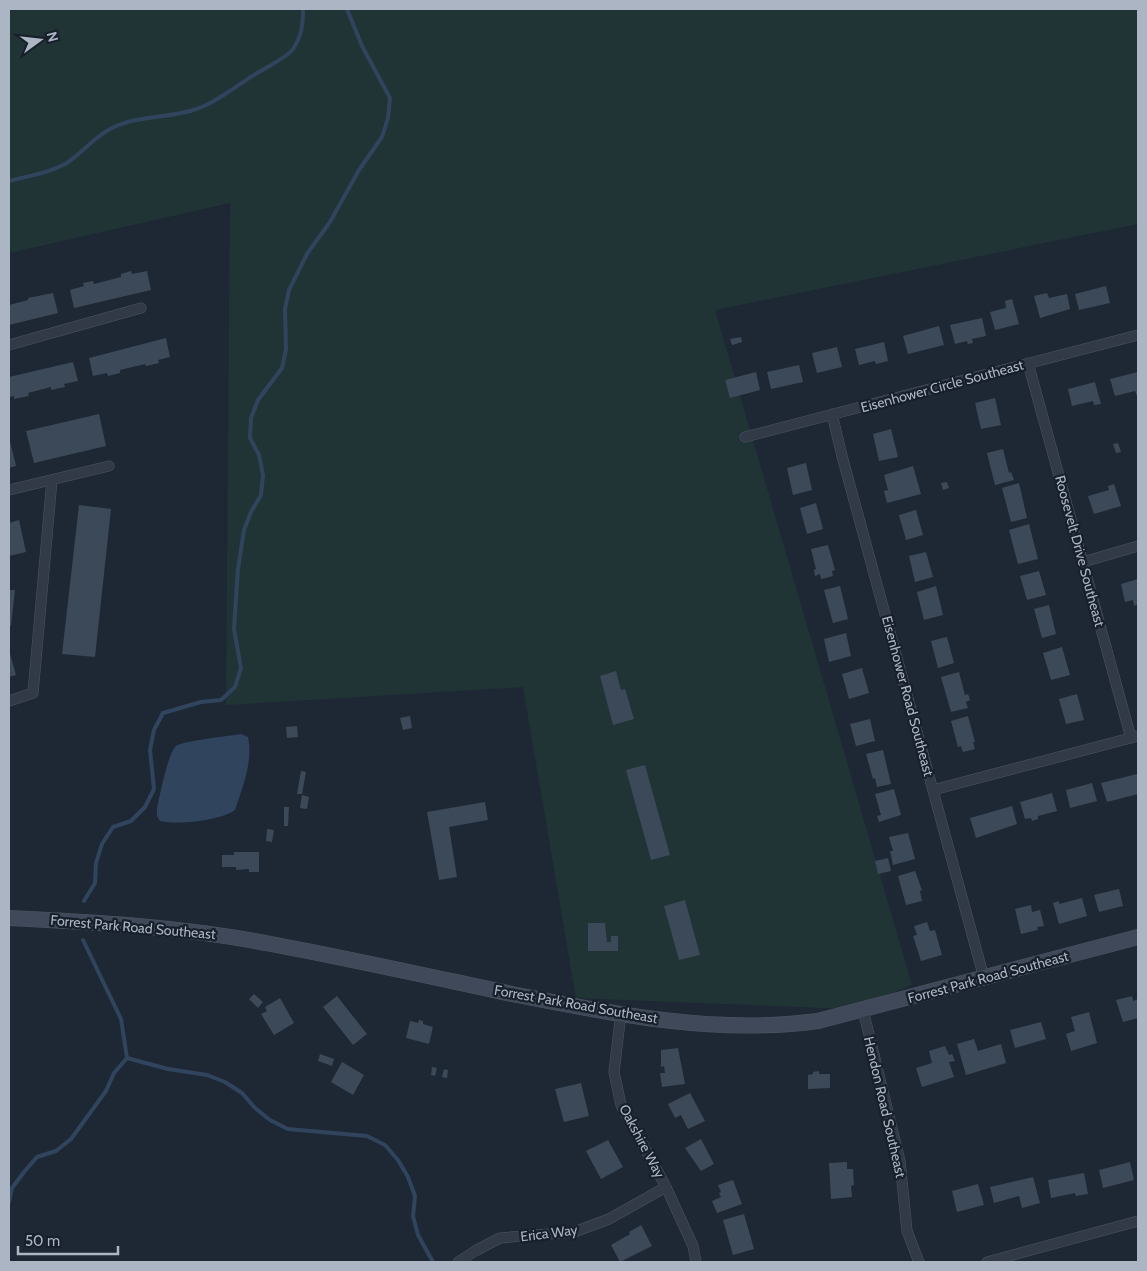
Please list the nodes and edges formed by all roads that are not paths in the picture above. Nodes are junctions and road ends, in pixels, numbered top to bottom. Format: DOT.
graph roads {
  1 [pos="141,308"];
  2 [pos="1138,335"];
  3 [pos="9,345"];
  4 [pos="1028,363"];
  5 [pos="832,414"];
  6 [pos="745,437"];
  7 [pos="109,466"];
  8 [pos="52,480"];
  9 [pos="9,490"];
  10 [pos="1138,546"];
  11 [pos="1083,562"];
  12 [pos="9,701"];
  13 [pos="1135,737"];
  14 [pos="933,790"];
  15 [pos="9,918"];
  16 [pos="1138,937"];
  17 [pos="984,978"];
  18 [pos="863,1010"];
  19 [pos="621,1013"];
  20 [pos="666,1187"];
  21 [pos="1138,1221"];
  22 [pos="458,1262"];
  23 [pos="696,1262"];
  24 [pos="919,1262"];
  25 [pos="987,1262"];
  1 -- 3 [label="street"];
  2 -- 4 [label="street, Eisenhower Circle Southeast"];
  4 -- 5 [label="street, Eisenhower Circle Southeast"];
  4 -- 11 [label="street, Roosevelt Drive Southeast"];
  5 -- 6 [label="street, Eisenhower Circle Southeast"];
  5 -- 14 [label="street, Eisenhower Road Southeast"];
  7 -- 8 [label="street"];
  8 -- 9 [label="street"];
  8 -- 12 [label="street"];
  10 -- 11 [label="street"];
  11 -- 13 [label="street, Roosevelt Drive Southeast"];
  13 -- 14 [label="street"];
  14 -- 17 [label="street, Eisenhower Road Southeast"];
  15 -- 19 [label="street, Forrest Park Road Southeast"];
  16 -- 17 [label="street, Forrest Park Road Southeast"];
  17 -- 18 [label="street, Forrest Park Road Southeast"];
  18 -- 19 [label="street, Forrest Park Road Southeast"];
  18 -- 24 [label="street, Hendon Road Southeast"];
  19 -- 20 [label="street, Oakshire Way"];
  20 -- 22 [label="street, Erica Way"];
  20 -- 23 [label="street, Oakshire Way"];
  21 -- 25 [label="street"];
}
